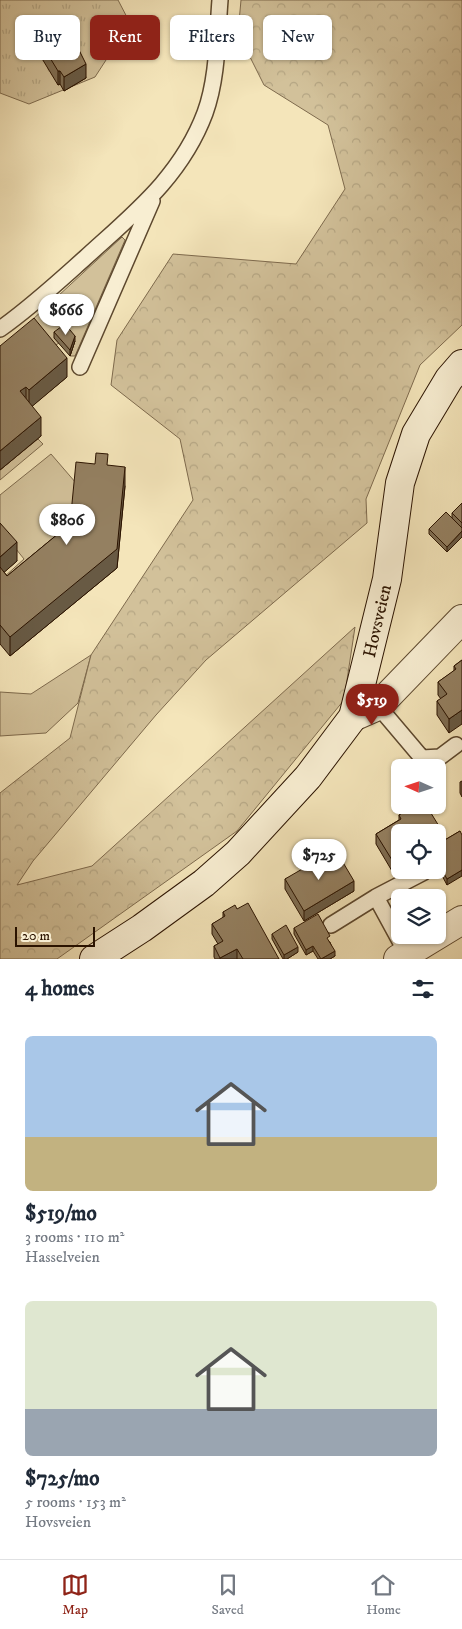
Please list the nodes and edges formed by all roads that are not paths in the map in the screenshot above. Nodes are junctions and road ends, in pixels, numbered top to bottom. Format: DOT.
graph roads {
  1 [pos="220,0"];
  2 [pos="155,195"];
  3 [pos="0,329"];
  4 [pos="462,364"];
  5 [pos="80,367"];
  6 [pos="462,619"];
  7 [pos="378,706"];
  8 [pos="353,717"];
  9 [pos="456,745"];
  10 [pos="411,879"];
  11 [pos="376,898"];
  12 [pos="462,920"];
  13 [pos="331,925"];
  14 [pos="402,956"];
  15 [pos="94,959"];
  1 -- 2 [label="lane"];
  2 -- 3 [label="lane"];
  2 -- 5 [label="lane"];
  4 -- 8 [label="street, Hovsveien"];
  6 -- 7 [label="street"];
  7 -- 8 [label="street"];
  7 -- 9 [label="lane"];
  8 -- 15 [label="street, Hovsveien"];
  10 -- 11 [label="lane"];
  11 -- 13 [label="lane"];
  11 -- 14 [label="lane"];
  12 -- 14 [label="street"];
}
